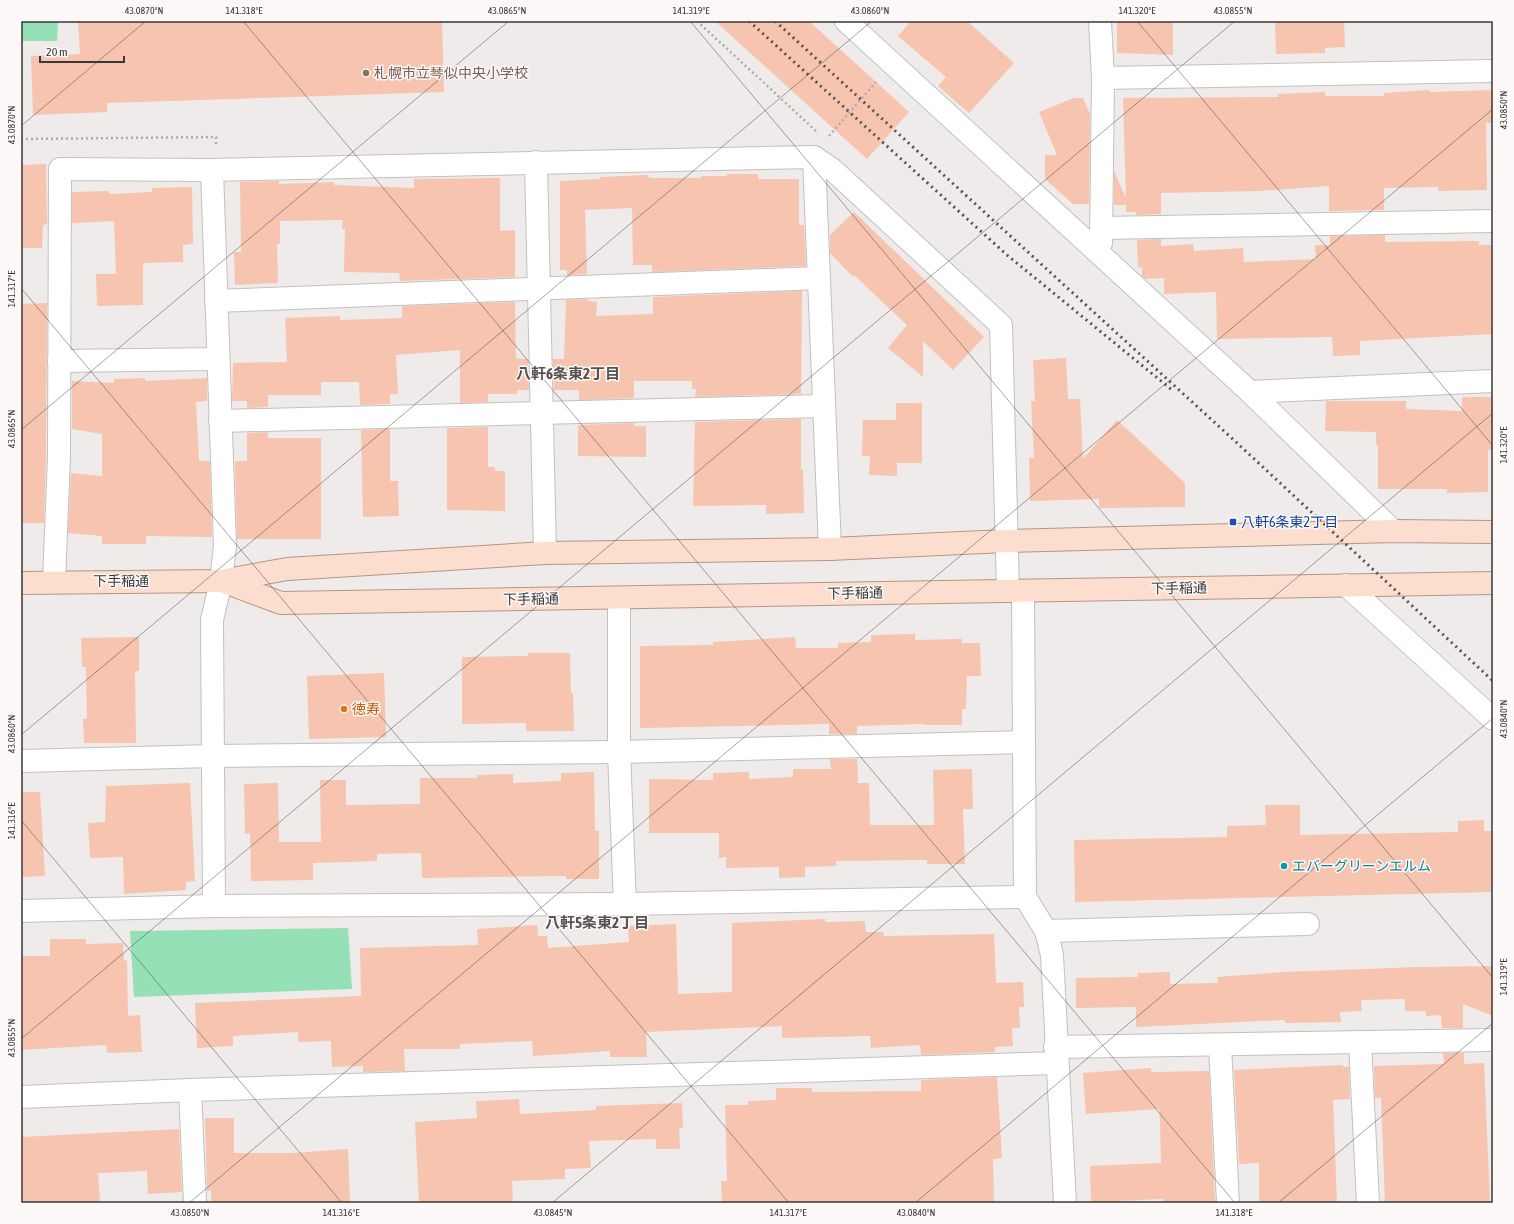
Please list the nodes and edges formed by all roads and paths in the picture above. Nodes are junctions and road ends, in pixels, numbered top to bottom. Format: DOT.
graph roads {
  1 [pos="697,21"];
  2 [pos="1100,21"];
  3 [pos="857,24"];
  4 [pos="1493,71"];
  5 [pos="881,77"];
  6 [pos="1103,78"];
  7 [pos="820,134"];
  8 [pos="21,139"];
  9 [pos="820,148"];
  10 [pos="214,159"];
  11 [pos="536,162"];
  12 [pos="1493,221"];
  13 [pos="1102,228"];
  14 [pos="1101,256"];
  15 [pos="819,278"];
  16 [pos="540,288"];
  17 [pos="216,301"];
  18 [pos="218,359"];
  19 [pos="59,361"];
  20 [pos="1493,381"];
  21 [pos="1250,392"];
  22 [pos="824,406"];
  23 [pos="543,413"];
  24 [pos="220,421"];
  25 [pos="1393,531"];
  26 [pos="1493,532"];
  27 [pos="1006,541"];
  28 [pos="830,549"];
  29 [pos="545,553"];
  30 [pos="221,581"];
  31 [pos="54,582"];
  32 [pos="21,583"];
  33 [pos="1493,583"];
  34 [pos="1346,585"];
  35 [pos="1016,591"];
  36 [pos="619,598"];
  37 [pos="1493,719"];
  38 [pos="1024,742"];
  39 [pos="619,752"];
  40 [pos="214,756"];
  41 [pos="21,761"];
  42 [pos="1025,896"];
  43 [pos="625,904"];
  44 [pos="214,906"];
  45 [pos="21,911"];
  46 [pos="1308,924"];
  47 [pos="1046,931"];
  48 [pos="1493,1040"];
  49 [pos="1360,1043"];
  50 [pos="1220,1046"];
  51 [pos="1056,1055"];
  52 [pos="190,1090"];
  53 [pos="21,1097"];
  54 [pos="194,1203"];
  55 [pos="1065,1203"];
  56 [pos="1228,1203"];
  57 [pos="1368,1203"];
  1 -- 7 [label="path"];
  2 -- 6 [label="street"];
  3 -- 14 [label="street"];
  4 -- 6 [label="street"];
  5 -- 9 [label="path"];
  6 -- 13 [label="street"];
  8 -- 10 [label="path"];
  9 -- 11 [label="street"];
  9 -- 15 [label="street"];
  9 -- 27 [label="street"];
  10 -- 11 [label="street"];
  10 -- 17 [label="street"];
  10 -- 19 [label="street"];
  11 -- 16 [label="street"];
  12 -- 13 [label="street"];
  13 -- 14 [label="street"];
  14 -- 21 [label="street"];
  15 -- 16 [label="street"];
  15 -- 22 [label="street"];
  16 -- 17 [label="street"];
  16 -- 23 [label="street"];
  17 -- 18 [label="street"];
  18 -- 19 [label="street"];
  18 -- 24 [label="street"];
  19 -- 31 [label="street"];
  20 -- 21 [label="street"];
  21 -- 25 [label="street"];
  22 -- 23 [label="street"];
  22 -- 28 [label="street"];
  23 -- 24 [label="street"];
  23 -- 29 [label="street"];
  24 -- 30 [label="street"];
  25 -- 26 [label="main road, 下手稲通"];
  25 -- 27 [label="main road, 下手稲通"];
  27 -- 28 [label="main road, 下手稲通"];
  27 -- 35 [label="street"];
  28 -- 29 [label="main road, 下手稲通"];
  29 -- 30 [label="main road, 下手稲通"];
  30 -- 31 [label="main road, 下手稲通"];
  30 -- 36 [label="main road, 下手稲通"];
  30 -- 40 [label="street"];
  31 -- 32 [label="main road, 下手稲通"];
  33 -- 34 [label="main road, 下手稲通"];
  34 -- 35 [label="main road, 下手稲通"];
  34 -- 37 [label="street"];
  35 -- 36 [label="main road, 下手稲通"];
  35 -- 38 [label="street"];
  36 -- 39 [label="street"];
  38 -- 39 [label="street"];
  38 -- 42 [label="street"];
  39 -- 40 [label="street"];
  39 -- 43 [label="street"];
  40 -- 41 [label="street"];
  40 -- 44 [label="street"];
  42 -- 43 [label="street"];
  42 -- 47 [label="street"];
  43 -- 44 [label="street"];
  44 -- 45 [label="street"];
  46 -- 47 [label="street"];
  47 -- 51 [label="street"];
  48 -- 49 [label="street"];
  49 -- 50 [label="street"];
  49 -- 57 [label="street"];
  50 -- 51 [label="street"];
  50 -- 56 [label="street"];
  51 -- 52 [label="street"];
  51 -- 55 [label="street"];
  52 -- 53 [label="street"];
  52 -- 54 [label="street"];
}
